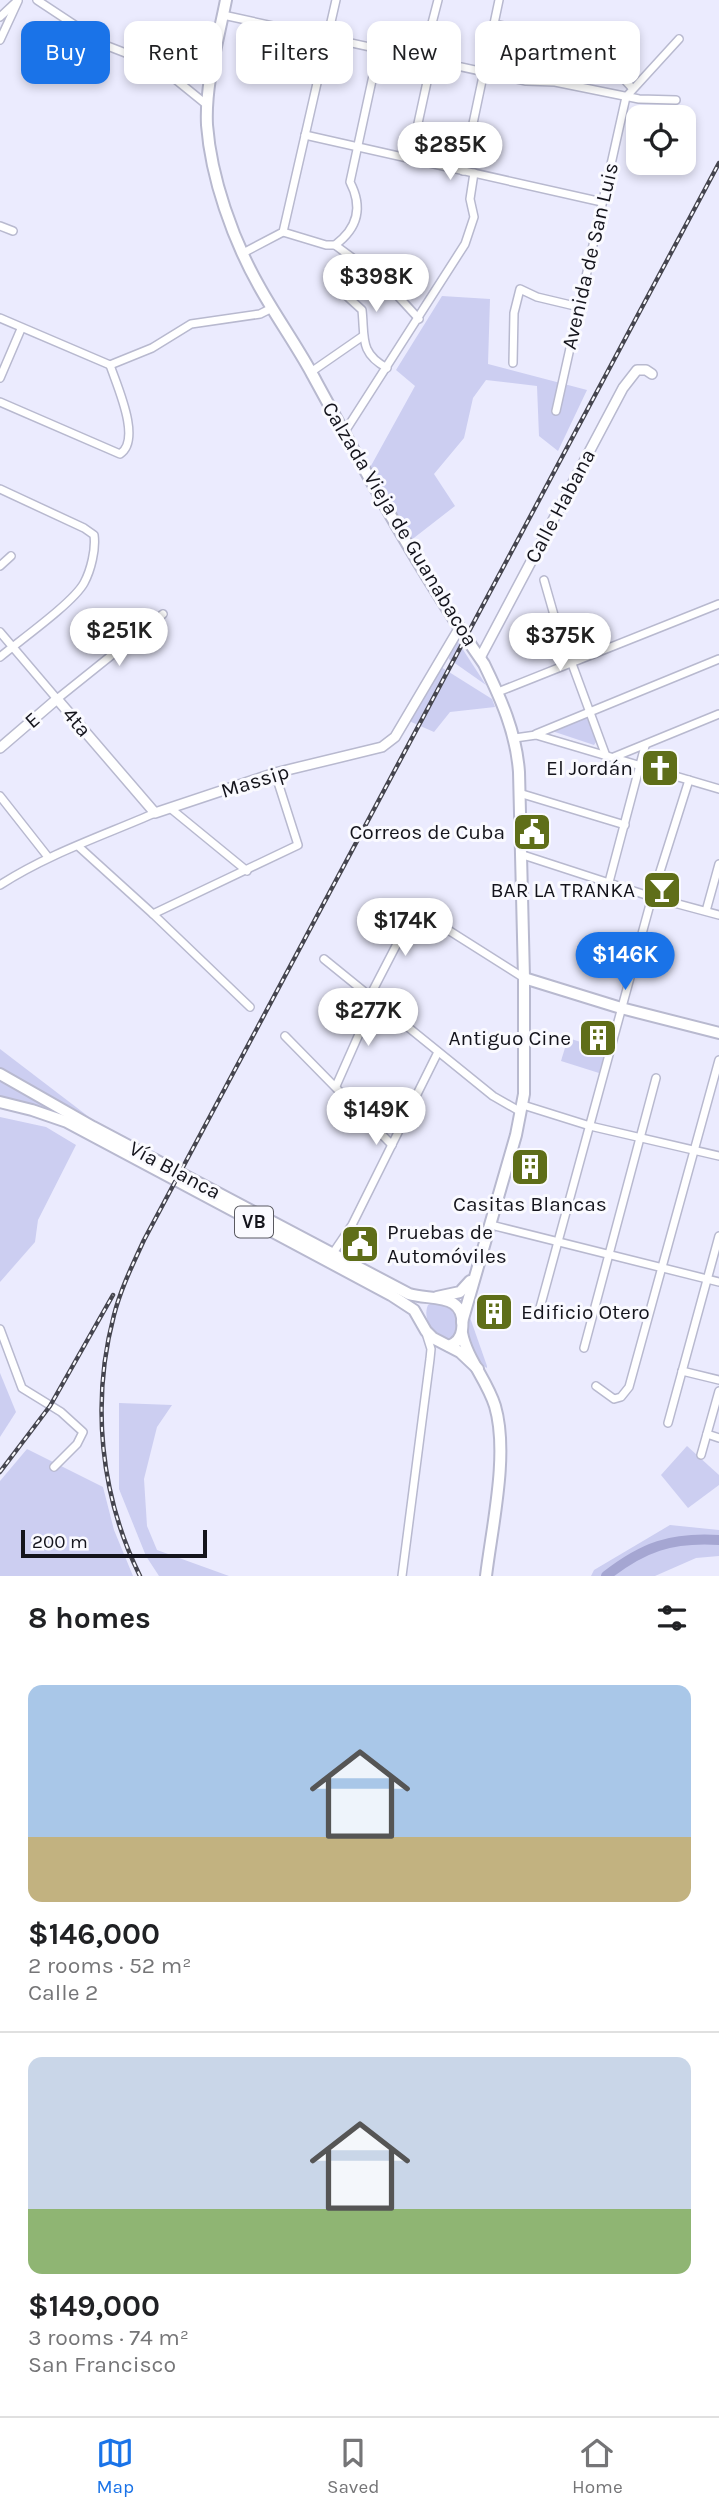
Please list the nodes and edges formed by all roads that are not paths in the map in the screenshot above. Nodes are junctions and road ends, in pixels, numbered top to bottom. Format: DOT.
graph roads {
  1 [pos="18,0"];
  2 [pos="37,0"];
  3 [pos="226,0"];
  4 [pos="336,0"];
  5 [pos="438,0"];
  6 [pos="499,0"];
  7 [pos="223,15"];
  8 [pos="0,17"];
  9 [pos="252,21"];
  10 [pos="330,21"];
  11 [pos="434,21"];
  12 [pos="495,21"];
  13 [pos="679,39"];
  14 [pos="0,40"];
  15 [pos="316,84"];
  16 [pos="371,84"];
  17 [pos="423,84"];
  18 [pos="481,84"];
  19 [pos="564,84"];
  20 [pos="628,84"];
  21 [pos="632,88"];
  22 [pos="626,97"];
  23 [pos="676,100"];
  24 [pos="207,105"];
  25 [pos="305,135"];
  26 [pos="358,147"];
  27 [pos="410,160"];
  28 [pos="463,170"];
  29 [pos="474,173"];
  30 [pos="602,202"];
  31 [pos="0,226"];
  32 [pos="13,231"];
  33 [pos="283,232"];
  34 [pos="335,245"];
  35 [pos="243,253"];
  36 [pos="338,288"];
  37 [pos="579,307"];
  38 [pos="272,308"];
  39 [pos="0,318"];
  40 [pos="419,319"];
  41 [pos="21,329"];
  42 [pos="363,336"];
  43 [pos="513,363"];
  44 [pos="110,365"];
  45 [pos="387,368"];
  46 [pos="311,372"];
  47 [pos="652,374"];
  48 [pos="0,378"];
  49 [pos="0,401"];
  50 [pos="556,411"];
  51 [pos="344,433"];
  52 [pos="0,489"];
  53 [pos="11,556"];
  54 [pos="0,566"];
  55 [pos="544,580"];
  56 [pos="719,604"];
  57 [pos="163,614"];
  58 [pos="460,626"];
  59 [pos="0,632"];
  60 [pos="13,646"];
  61 [pos="0,657"];
  62 [pos="480,658"];
  63 [pos="719,659"];
  64 [pos="570,662"];
  65 [pos="498,692"];
  66 [pos="57,699"];
  67 [pos="590,711"];
  68 [pos="719,715"];
  69 [pos="536,735"];
  70 [pos="515,738"];
  71 [pos="645,746"];
  72 [pos="0,748"];
  73 [pos="610,757"];
  74 [pos="641,766"];
  75 [pos="275,773"];
  76 [pos="689,780"];
  77 [pos="719,789"];
  78 [pos="519,793"];
  79 [pos="0,796"];
  80 [pos="170,808"];
  81 [pos="155,813"];
  82 [pos="625,825"];
  83 [pos="78,846"];
  84 [pos="520,855"];
  85 [pos="48,857"];
  86 [pos="719,864"];
  87 [pos="247,871"];
  88 [pos="609,882"];
  89 [pos="0,885"];
  90 [pos="652,897"];
  91 [pos="705,911"];
  92 [pos="153,914"];
  93 [pos="719,915"];
  94 [pos="324,959"];
  95 [pos="524,978"];
  96 [pos="373,996"];
  97 [pos="250,1007"];
  98 [pos="621,1008"];
  99 [pos="719,1032"];
  100 [pos="285,1036"];
  101 [pos="438,1052"];
  102 [pos="719,1060"];
  103 [pos="0,1076"];
  104 [pos="656,1078"];
  105 [pos="336,1086"];
  106 [pos="0,1102"];
  107 [pos="522,1109"];
  108 [pos="590,1126"];
  109 [pos="640,1136"];
  110 [pos="392,1145"];
  111 [pos="694,1149"];
  112 [pos="719,1156"];
  113 [pos="491,1225"];
  114 [pos="719,1236"];
  115 [pos="559,1244"];
  116 [pos="332,1253"];
  117 [pos="609,1254"];
  118 [pos="663,1267"];
  119 [pos="477,1270"];
  120 [pos="708,1279"];
  121 [pos="719,1282"];
  122 [pos="432,1297"];
  123 [pos="538,1315"];
  124 [pos="419,1319"];
  125 [pos="462,1327"];
  126 [pos="0,1329"];
  127 [pos="447,1345"];
  128 [pos="584,1348"];
  129 [pos="431,1349"];
  130 [pos="478,1369"];
  131 [pos="682,1371"];
  132 [pos="719,1380"];
  133 [pos="596,1386"];
  134 [pos="719,1391"];
  135 [pos="668,1423"];
  136 [pos="707,1434"];
  137 [pos="719,1438"];
  138 [pos="701,1455"];
  139 [pos="54,1467"];
  140 [pos="402,1576"];
  141 [pos="486,1576"];
  1 -- 8 [label="street"];
  1 -- 14 [label="street"];
  2 -- 24 [label="street"];
  3 -- 7 [label="main road, Calzada Vieja de Guanabacoa"];
  4 -- 10 [label="street"];
  5 -- 11 [label="street"];
  6 -- 12 [label="street"];
  7 -- 9 [label="street"];
  7 -- 24 [label="main road, Calzada Vieja de Guanabacoa"];
  13 -- 21 [label="street, Avenida de San Luis"];
  15 -- 25 [label="street"];
  16 -- 26 [label="street"];
  17 -- 27 [label="street"];
  18 -- 28 [label="street"];
  19 -- 22 [label="street"];
  20 -- 21 [label="street"];
  21 -- 22 [label="street, Avenida de San Luis"];
  22 -- 23 [label="street"];
  22 -- 30 [label="street, Avenida de San Luis"];
  24 -- 35 [label="main road, Calzada Vieja de Guanabacoa"];
  25 -- 26 [label="street"];
  25 -- 33 [label="street"];
  26 -- 27 [label="street"];
  26 -- 34 [label="street"];
  27 -- 28 [label="street"];
  28 -- 29 [label="street"];
  29 -- 30 [label="street"];
  29 -- 40 [label="street"];
  30 -- 37 [label="street, Avenida de San Luis"];
  31 -- 32 [label="street"];
  33 -- 34 [label="street"];
  33 -- 35 [label="street"];
  34 -- 40 [label="street"];
  35 -- 38 [label="main road, Calzada Vieja de Guanabacoa"];
  36 -- 42 [label="street"];
  37 -- 43 [label="street"];
  37 -- 50 [label="street, Avenida de San Luis"];
  38 -- 44 [label="street"];
  38 -- 46 [label="main road, Calzada Vieja de Guanabacoa"];
  39 -- 41 [label="street"];
  40 -- 45 [label="street"];
  41 -- 44 [label="street"];
  41 -- 48 [label="street"];
  42 -- 45 [label="street"];
  42 -- 46 [label="street"];
  44 -- 49 [label="street"];
  45 -- 51 [label="street"];
  46 -- 51 [label="main road, Calzada Vieja de Guanabacoa"];
  47 -- 62 [label="street, Calle Habana"];
  51 -- 58 [label="main road, Calzada Vieja de Guanabacoa"];
  52 -- 60 [label="street"];
  53 -- 54 [label="street"];
  55 -- 64 [label="street"];
  56 -- 64 [label="street"];
  57 -- 66 [label="street, E"];
  58 -- 62 [label="main road, Calzada Vieja de Guanabacoa"];
  58 -- 75 [label="street, Massip"];
  59 -- 60 [label="street, 4ta"];
  60 -- 61 [label="street"];
  60 -- 66 [label="street, 4ta"];
  62 -- 65 [label="main road, Calzada Vieja de Guanabacoa"];
  63 -- 67 [label="street"];
  64 -- 65 [label="street"];
  64 -- 67 [label="street"];
  65 -- 70 [label="main road, Calzada Vieja de Guanabacoa"];
  66 -- 72 [label="street, E"];
  66 -- 81 [label="street, 4ta"];
  67 -- 69 [label="street"];
  67 -- 73 [label="street"];
  68 -- 71 [label="street"];
  69 -- 70 [label="street"];
  69 -- 73 [label="street"];
  70 -- 78 [label="main road, Calzada Vieja de Guanabacoa"];
  71 -- 73 [label="street"];
  71 -- 74 [label="street"];
  73 -- 74 [label="street"];
  74 -- 76 [label="street"];
  74 -- 82 [label="street"];
  75 -- 80 [label="street, Massip"];
  75 -- 87 [label="street"];
  76 -- 77 [label="street"];
  76 -- 90 [label="street"];
  78 -- 82 [label="street"];
  78 -- 84 [label="main road, Calzada Vieja de Guanabacoa"];
  79 -- 85 [label="street"];
  80 -- 81 [label="street, Massip"];
  80 -- 87 [label="street"];
  81 -- 83 [label="street, Massip"];
  82 -- 88 [label="street"];
  83 -- 85 [label="street, Massip"];
  83 -- 92 [label="street"];
  84 -- 88 [label="street"];
  84 -- 95 [label="main road, Calzada Vieja de Guanabacoa"];
  85 -- 89 [label="street, Massip"];
  86 -- 91 [label="street"];
  87 -- 92 [label="street"];
  88 -- 90 [label="street"];
  90 -- 91 [label="street"];
  90 -- 98 [label="street"];
  91 -- 93 [label="street"];
  92 -- 97 [label="street"];
  94 -- 96 [label="street"];
  95 -- 96 [label="street"];
  95 -- 98 [label="main road"];
  95 -- 107 [label="main road, Calzada Vieja de Guanabacoa"];
  96 -- 101 [label="street"];
  96 -- 105 [label="street"];
  98 -- 99 [label="main road"];
  98 -- 108 [label="street"];
  100 -- 105 [label="street"];
  101 -- 107 [label="street"];
  101 -- 110 [label="street"];
  102 -- 111 [label="street"];
  103 -- 116 [label="main road, Vía Blanca / VB"];
  104 -- 109 [label="street"];
  105 -- 110 [label="street"];
  106 -- 124 [label="main road, Vía Blanca / VB"];
  107 -- 108 [label="street"];
  107 -- 113 [label="main road, Calzada Vieja de Guanabacoa"];
  108 -- 109 [label="street"];
  108 -- 115 [label="street"];
  109 -- 111 [label="street"];
  109 -- 117 [label="street"];
  110 -- 116 [label="street"];
  111 -- 112 [label="street"];
  111 -- 118 [label="street"];
  113 -- 115 [label="street"];
  113 -- 119 [label="main road, Calzada Vieja de Guanabacoa"];
  114 -- 120 [label="street"];
  115 -- 117 [label="street"];
  115 -- 123 [label="street"];
  116 -- 122 [label="main road, Vía Blanca / VB"];
  117 -- 118 [label="street"];
  117 -- 128 [label="street"];
  118 -- 120 [label="street"];
  118 -- 133 [label="street"];
  119 -- 122 [label="main road"];
  119 -- 125 [label="main road, Calzada Vieja de Guanabacoa"];
  120 -- 121 [label="street"];
  120 -- 131 [label="street"];
  122 -- 124 [label="main road"];
  122 -- 125 [label="main road, VB"];
  124 -- 127 [label="main road, VB"];
  124 -- 129 [label="street"];
  125 -- 127 [label="main road"];
  125 -- 130 [label="main road, VB"];
  126 -- 139 [label="street"];
  127 -- 129 [label="street"];
  127 -- 130 [label="main road, VB"];
  129 -- 140 [label="street"];
  130 -- 141 [label="main road, VB"];
  131 -- 132 [label="street"];
  131 -- 135 [label="street"];
  134 -- 136 [label="street"];
  136 -- 137 [label="street"];
  136 -- 138 [label="street"];
}
